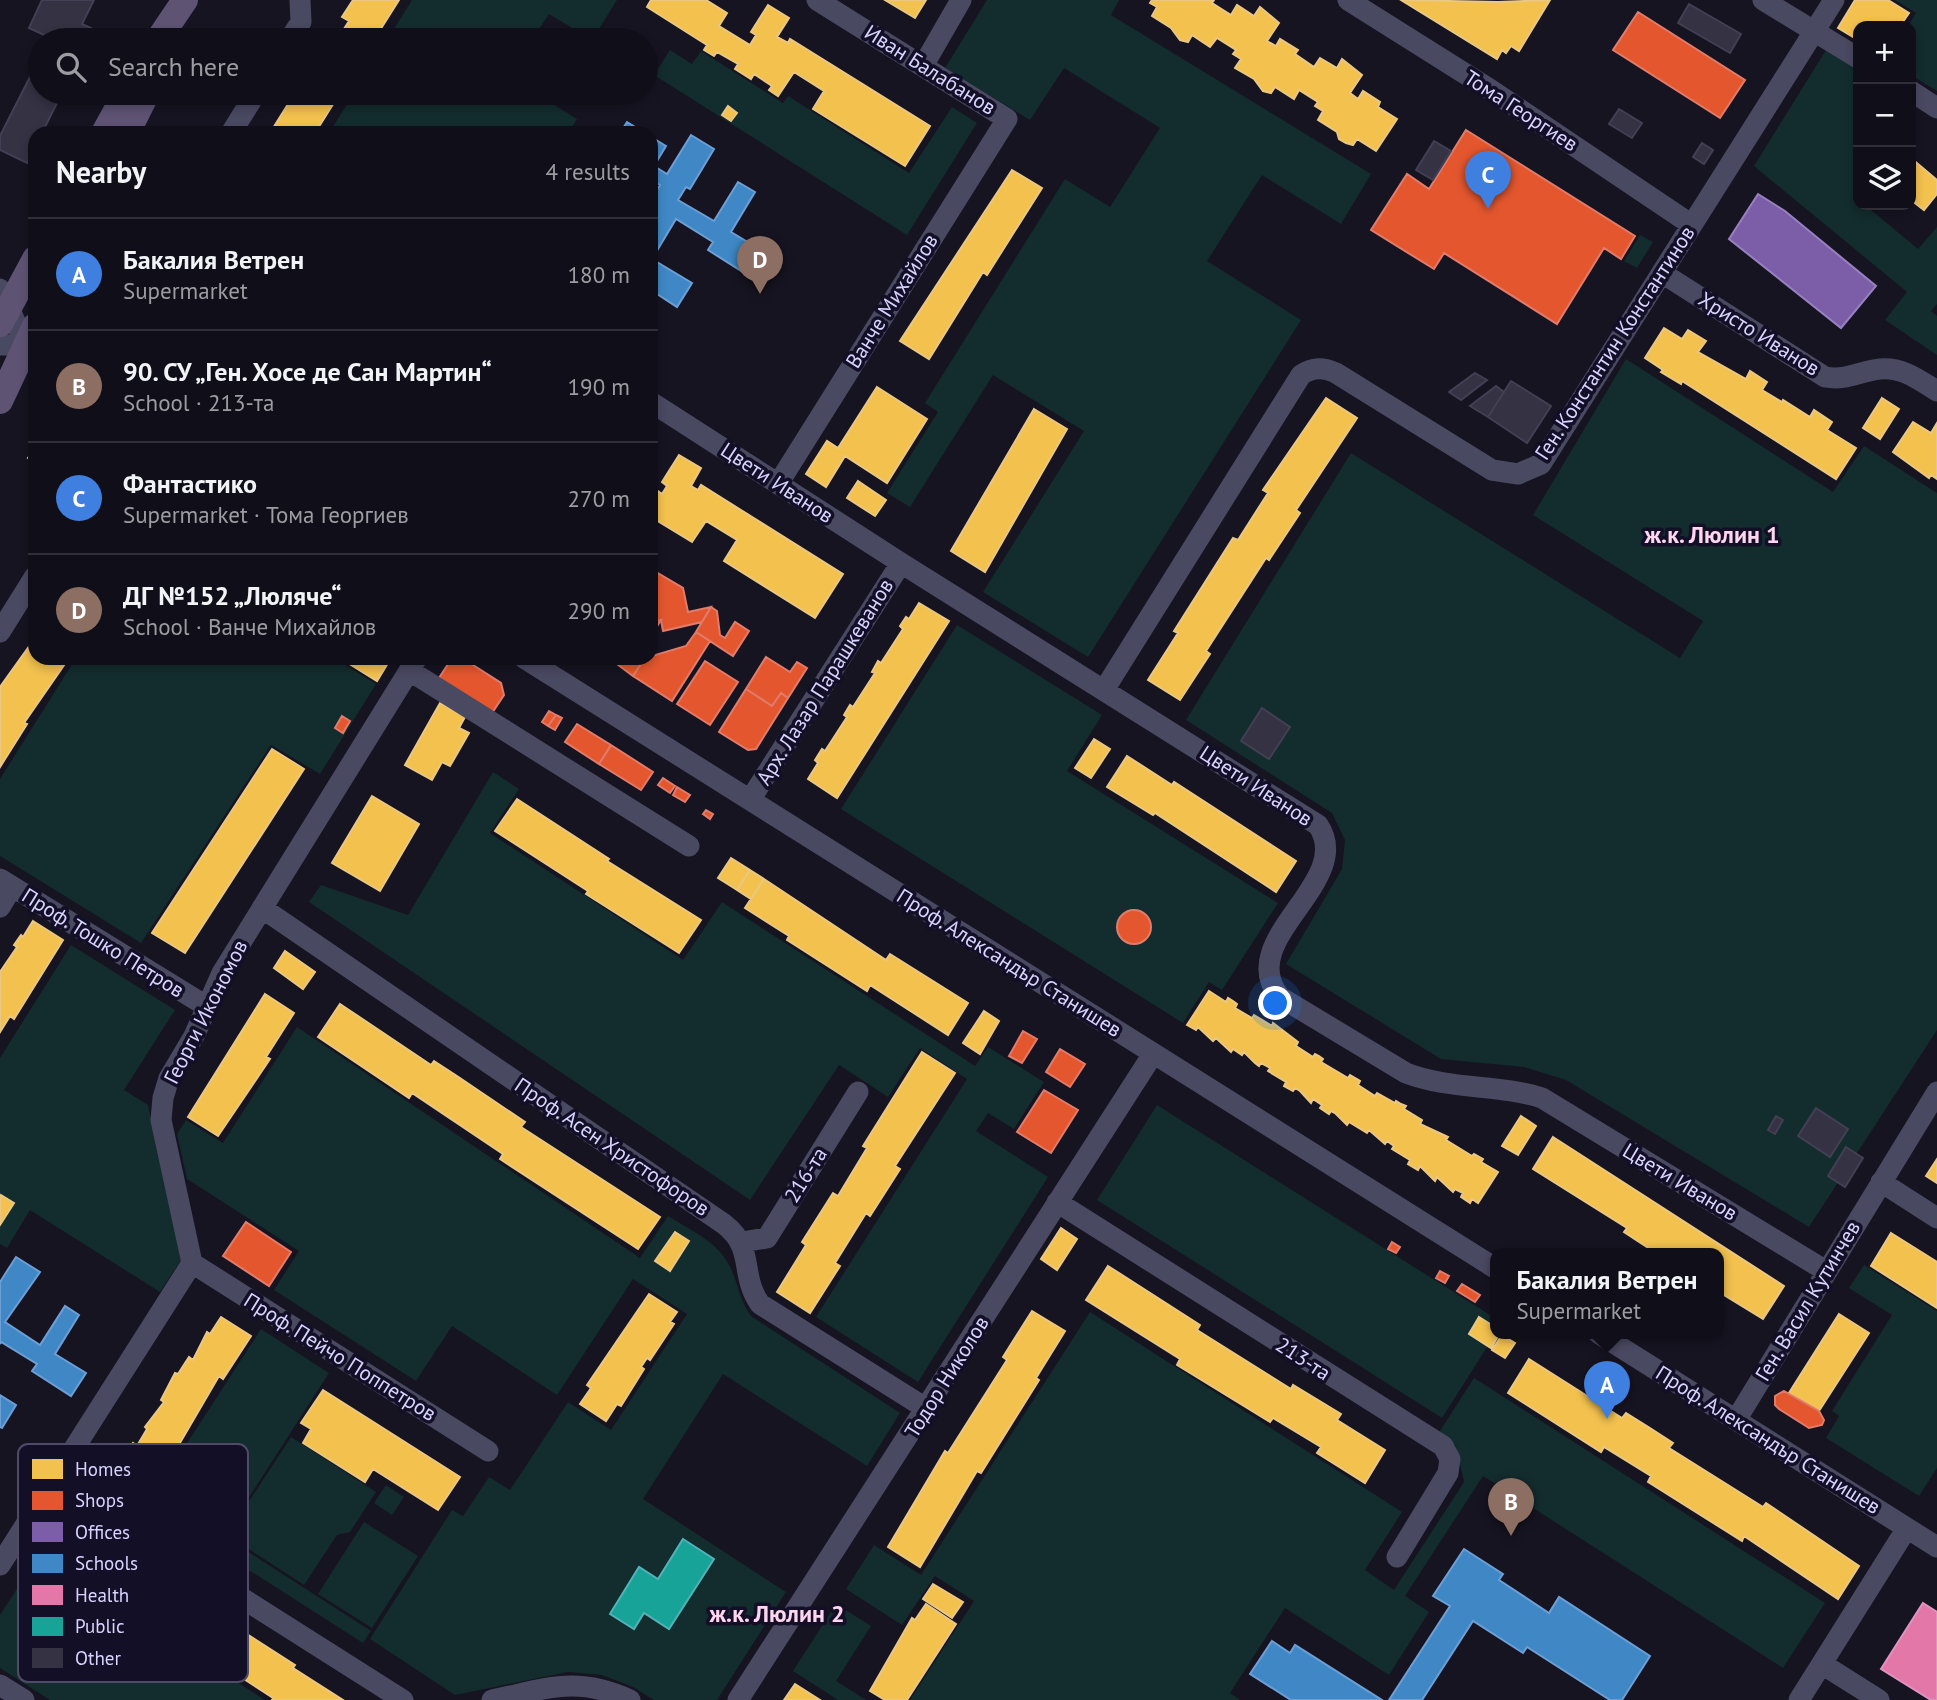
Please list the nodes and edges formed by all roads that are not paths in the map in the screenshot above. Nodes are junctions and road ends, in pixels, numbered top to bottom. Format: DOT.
graph roads {
  1 [pos="300,0"];
  2 [pos="817,0"];
  3 [pos="961,0"];
  4 [pos="1348,0"];
  5 [pos="1763,0"];
  6 [pos="1834,0"];
  7 [pos="183,4"];
  8 [pos="166,28"];
  9 [pos="174,28"];
  10 [pos="297,28"];
  11 [pos="1814,31"];
  12 [pos="1853,55"];
  13 [pos="923,66"];
  14 [pos="1916,94"];
  15 [pos="119,105"];
  16 [pos="141,105"];
  17 [pos="248,105"];
  18 [pos="1937,108"];
  19 [pos="1007,119"];
  20 [pos="108,126"];
  21 [pos="131,126"];
  22 [pos="235,126"];
  23 [pos="1692,225"];
  24 [pos="28,269"];
  25 [pos="1662,273"];
  26 [pos="3,306"];
  27 [pos="24,342"];
  28 [pos="1937,391"];
  29 [pos="0,401"];
  30 [pos="658,406"];
  31 [pos="778,484"];
  32 [pos="901,563"];
  33 [pos="28,587"];
  34 [pos="0,632"];
  35 [pos="413,665"];
  36 [pos="416,665"];
  37 [pos="535,665"];
  38 [pos="1104,690"];
  39 [pos="750,800"];
  40 [pos="689,846"];
  41 [pos="6,883"];
  42 [pos="0,906"];
  43 [pos="262,908"];
  44 [pos="206,1006"];
  45 [pos="1153,1054"];
  46 [pos="858,1092"];
  47 [pos="1937,1092"];
  48 [pos="1881,1182"];
  49 [pos="1057,1202"];
  50 [pos="1937,1217"];
  51 [pos="742,1242"];
  52 [pos="192,1263"];
  53 [pos="1490,1265"];
  54 [pos="1826,1271"];
  55 [pos="1608,1339"];
  56 [pos="927,1409"];
  57 [pos="1736,1420"];
  58 [pos="76,1444"];
  59 [pos="488,1451"];
  60 [pos="1907,1528"];
  61 [pos="18,1536"];
  62 [pos="1937,1547"];
  63 [pos="1397,1557"];
  64 [pos="0,1565"];
  65 [pos="248,1602"];
  66 [pos="1822,1664"];
  67 [pos="0,1685"];
  68 [pos="24,1700"];
  69 [pos="403,1700"];
  70 [pos="492,1700"];
  71 [pos="630,1700"];
  72 [pos="738,1700"];
  73 [pos="1799,1700"];
  74 [pos="1879,1700"];
  1 -- 10 [label="street"];
  2 -- 13 [label="street, Иван Балабанов"];
  3 -- 13 [label="street"];
  4 -- 23 [label="street, Тома Георгиев"];
  5 -- 11 [label="street"];
  6 -- 11 [label="street, Ген. Константин Константинов"];
  7 -- 8 [label="main road"];
  7 -- 9 [label="main road"];
  11 -- 12 [label="street"];
  11 -- 23 [label="street, Ген. Константин Константинов"];
  13 -- 19 [label="street, Иван Балабанов"];
  14 -- 18 [label="street"];
  15 -- 20 [label="main road"];
  16 -- 21 [label="main road"];
  17 -- 22 [label="street"];
  19 -- 31 [label="street, Ванче Михайлов"];
  23 -- 25 [label="street, Ген. Константин Константинов"];
  24 -- 26 [label="main road"];
  25 -- 28 [label="street, Христо Иванов"];
  25 -- 38 [label="street, Ген. Константин Константинов"];
  26 -- 27 [label="street"];
  27 -- 29 [label="main road"];
  30 -- 31 [label="street, Цвети Иванов"];
  31 -- 32 [label="street, Цвети Иванов"];
  32 -- 38 [label="street, Цвети Иванов"];
  32 -- 39 [label="street, Арх. Лазар Парашкеванов"];
  33 -- 34 [label="street"];
  35 -- 43 [label="street, Георги Икономов"];
  36 -- 40 [label="street"];
  37 -- 39 [label="street, Проф. Александър Станишев"];
  38 -- 54 [label="street, Цвети Иванов"];
  39 -- 45 [label="street, Проф. Александър Станишев"];
  41 -- 42 [label="street"];
  41 -- 44 [label="street, Проф. Тошко Петров"];
  43 -- 44 [label="street, Георги Икономов"];
  43 -- 51 [label="street, Проф. Асен Христофоров"];
  44 -- 52 [label="street, Георги Икономов"];
  45 -- 49 [label="street, Тодор Николов"];
  45 -- 53 [label="street, Проф. Александър Станишев"];
  46 -- 51 [label="street, 216-та"];
  47 -- 48 [label="street, Ген. Васил Кутинчев"];
  48 -- 50 [label="street"];
  48 -- 54 [label="street, Ген. Васил Кутинчев"];
  49 -- 56 [label="street, Тодор Николов"];
  49 -- 63 [label="street, 213-та"];
  51 -- 56 [label="street"];
  52 -- 58 [label="street"];
  52 -- 59 [label="street, Проф. Пейчо Поппетров"];
  54 -- 57 [label="street, Ген. Васил Кутинчев"];
  55 -- 57 [label="street, Проф. Александър Станишев"];
  56 -- 72 [label="street, Тодор Николов"];
  57 -- 60 [label="street, Проф. Александър Станишев"];
  60 -- 62 [label="street, Проф. Александър Станишев"];
  60 -- 66 [label="street"];
  61 -- 64 [label="street"];
  65 -- 69 [label="street"];
  66 -- 73 [label="street"];
  66 -- 74 [label="street"];
  67 -- 68 [label="street"];
  70 -- 71 [label="street"];
}
